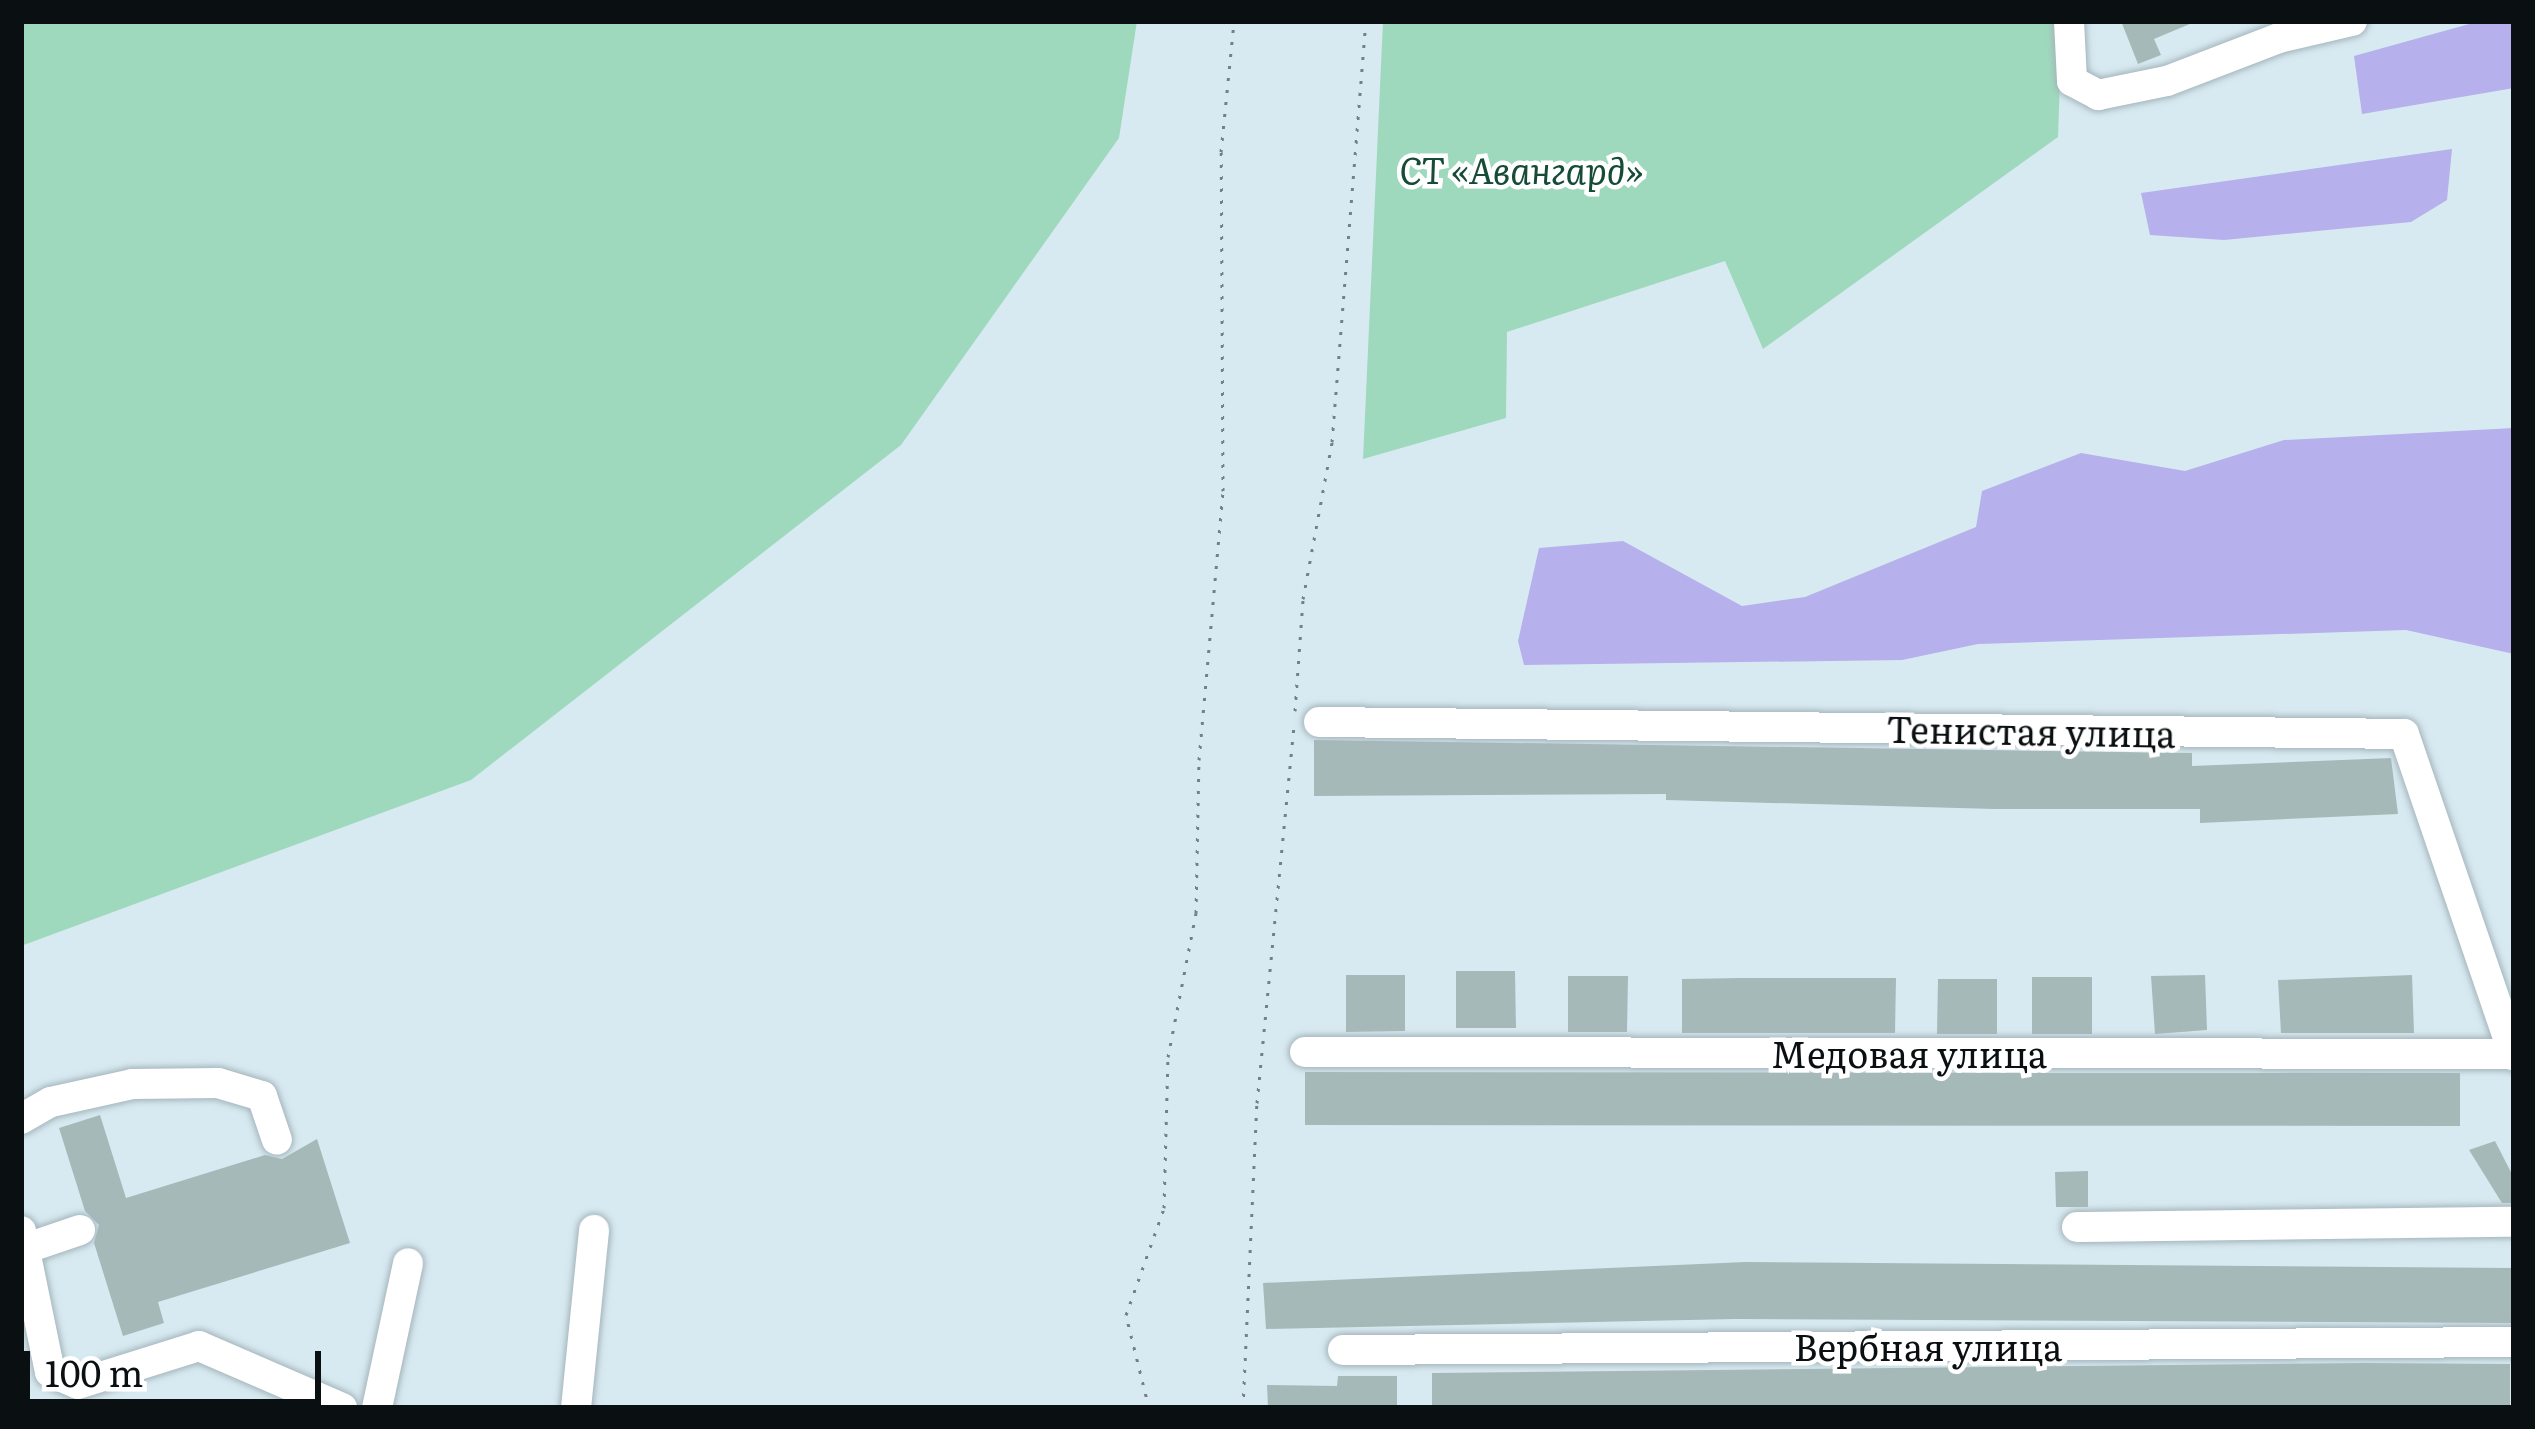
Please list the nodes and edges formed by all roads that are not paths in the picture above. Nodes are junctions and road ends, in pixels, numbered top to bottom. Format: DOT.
graph roads {
  1 [pos="2069,21"];
  2 [pos="2352,21"];
  3 [pos="2259,33"];
  4 [pos="1319,722"];
  5 [pos="1305,1052"];
  6 [pos="2514,1055"];
  7 [pos="21,1119"];
  8 [pos="277,1140"];
  9 [pos="2514,1222"];
  10 [pos="2077,1227"];
  11 [pos="594,1229"];
  12 [pos="80,1230"];
  13 [pos="24,1240"];
  14 [pos="407,1263"];
  15 [pos="2514,1342"];
  16 [pos="1342,1350"];
  17 [pos="342,1408"];
  18 [pos="376,1408"];
  19 [pos="576,1408"];
  1 -- 3 [label="street"];
  2 -- 3 [label="street"];
  4 -- 6 [label="street, Тенистая улица"];
  5 -- 6 [label="street, Медовая улица"];
  7 -- 8 [label="street"];
  9 -- 10 [label="street"];
  11 -- 19 [label="street"];
  12 -- 13 [label="street"];
  13 -- 17 [label="street"];
  14 -- 18 [label="street"];
  15 -- 16 [label="street, Вербная улица"];
}
